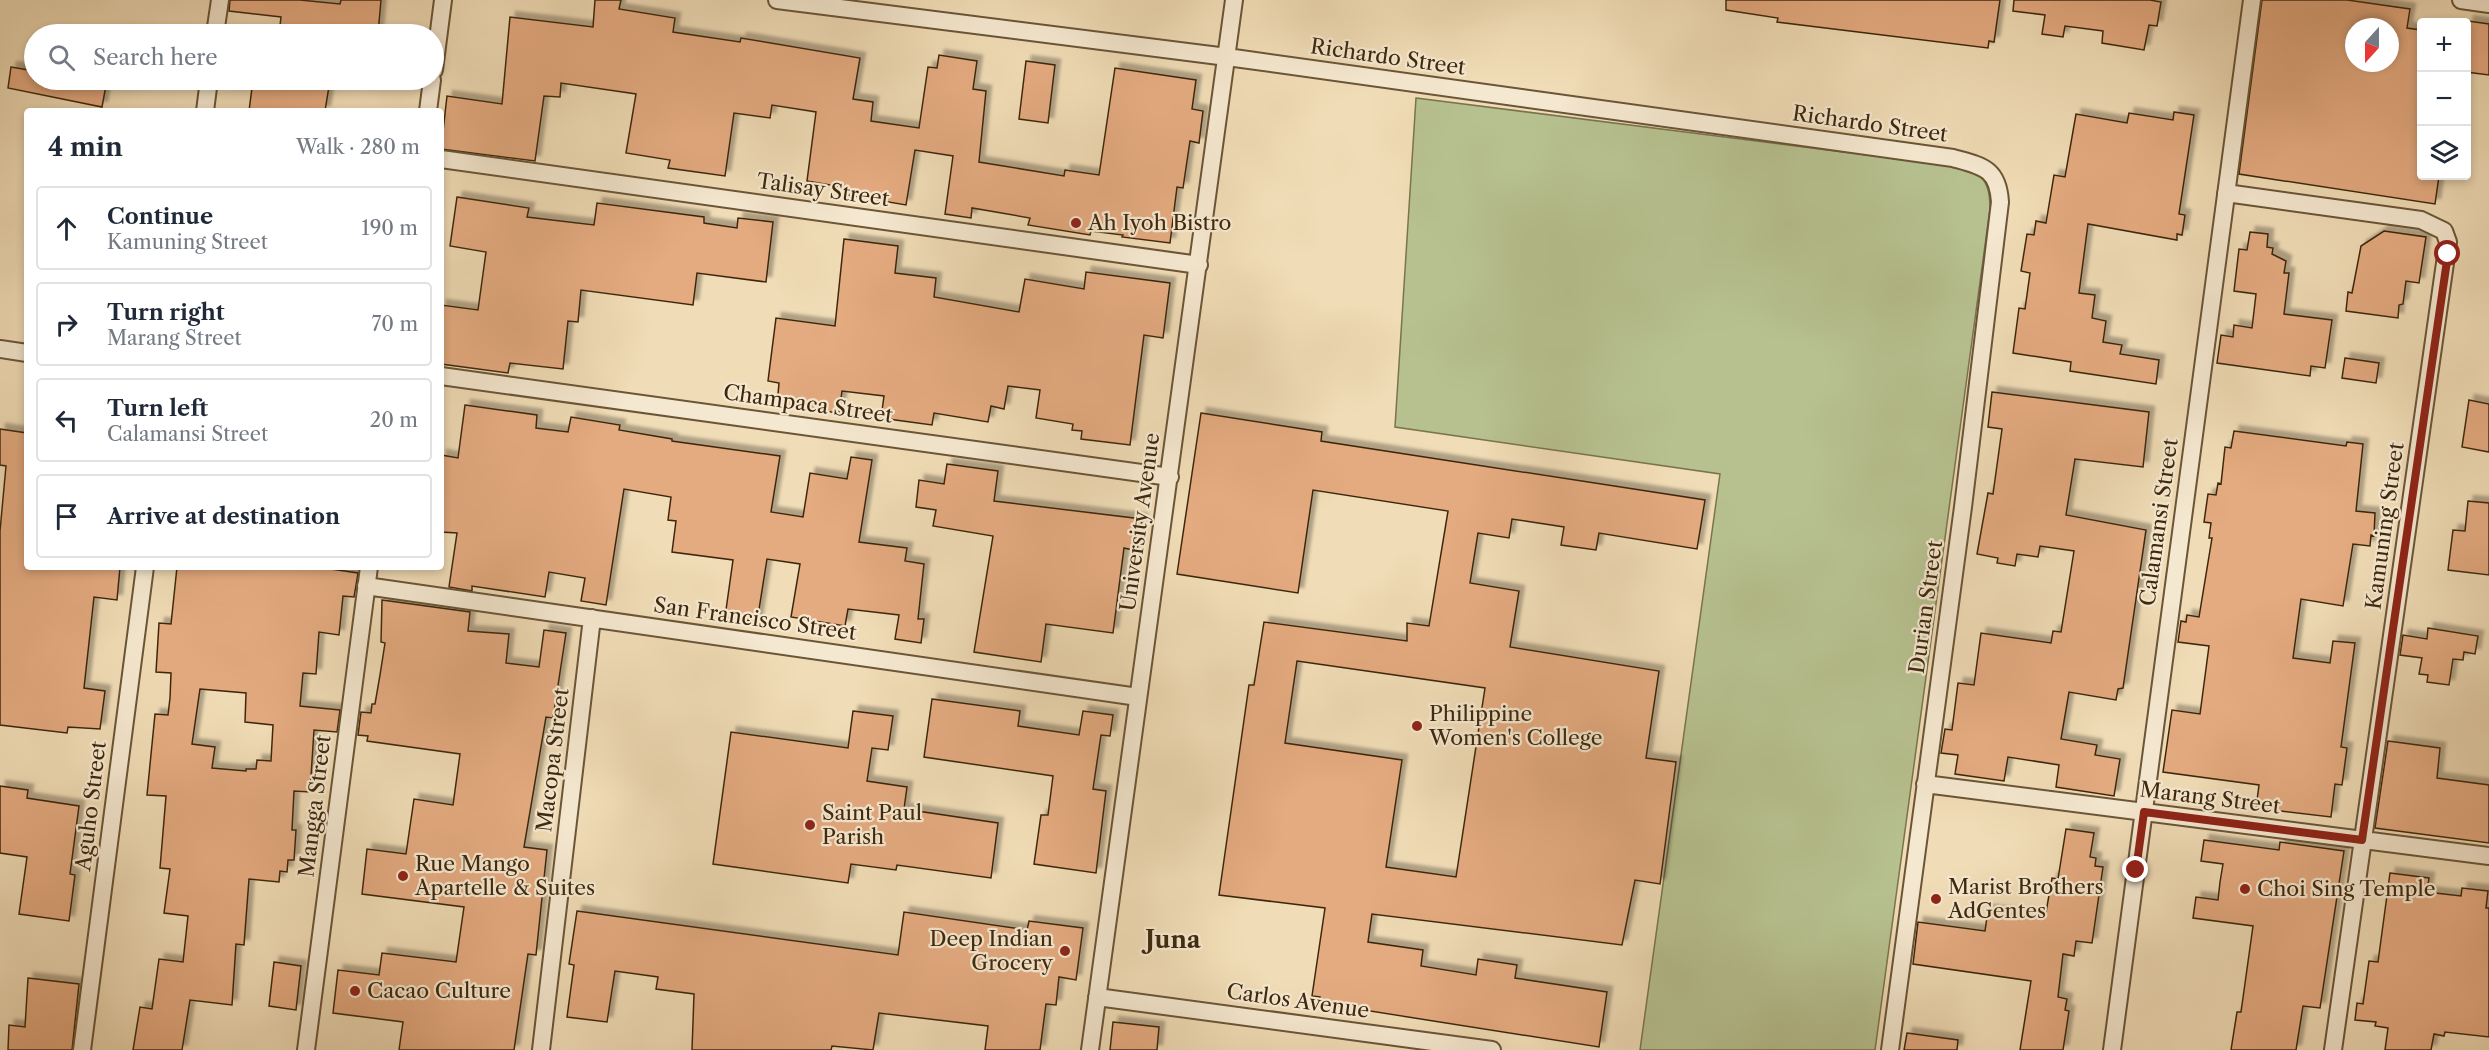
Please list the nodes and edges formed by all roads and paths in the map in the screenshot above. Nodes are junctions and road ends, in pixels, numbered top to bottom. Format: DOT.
graph roads {
  1 [pos="220,0"];
  2 [pos="443,0"];
  3 [pos="777,0"];
  4 [pos="1234,0"];
  5 [pos="2252,0"];
  6 [pos="2461,0"];
  7 [pos="2489,4"];
  8 [pos="216,24"];
  9 [pos="440,24"];
  10 [pos="1227,57"];
  11 [pos="208,90"];
  12 [pos="431,90"];
  13 [pos="205,108"];
  14 [pos="428,108"];
  15 [pos="444,159"];
  16 [pos="1991,172"];
  17 [pos="2226,193"];
  18 [pos="1199,265"];
  19 [pos="0,350"];
  20 [pos="24,353"];
  21 [pos="444,376"];
  22 [pos="1170,477"];
  23 [pos="145,570"];
  24 [pos="369,570"];
  25 [pos="366,586"];
  26 [pos="592,618"];
  27 [pos="1138,697"];
  28 [pos="1925,784"];
  29 [pos="2144,812"];
  30 [pos="2362,840"];
  31 [pos="2489,856"];
  32 [pos="1097,997"];
  33 [pos="82,1050"];
  34 [pos="306,1050"];
  35 [pos="541,1050"];
  36 [pos="1090,1050"];
  37 [pos="1492,1050"];
  38 [pos="1890,1050"];
  39 [pos="2112,1050"];
  40 [pos="2333,1050"];
  1 -- 8 [label="street"];
  2 -- 9 [label="street"];
  3 -- 10 [label="street, Richardo Street"];
  4 -- 10 [label="street, University Avenue"];
  5 -- 17 [label="street, Calamansi Street"];
  6 -- 7 [label="street"];
  10 -- 16 [label="street, Richardo Street"];
  10 -- 18 [label="street, University Avenue"];
  11 -- 13 [label="street"];
  12 -- 14 [label="street"];
  15 -- 18 [label="street, Talisay Street"];
  16 -- 28 [label="street, Durian Street"];
  17 -- 29 [label="street, Calamansi Street"];
  17 -- 30 [label="street, Kamuning Street"];
  18 -- 22 [label="street, University Avenue"];
  19 -- 20 [label="street"];
  21 -- 22 [label="street, Champaca Street"];
  22 -- 27 [label="street, University Avenue"];
  23 -- 33 [label="street, Aguho Street"];
  24 -- 25 [label="street, Mangga Street"];
  25 -- 26 [label="street, San Francisco Street"];
  25 -- 34 [label="street, Mangga Street"];
  26 -- 27 [label="street, San Francisco Street"];
  26 -- 35 [label="street, Macopa Street"];
  27 -- 32 [label="street, University Avenue"];
  28 -- 29 [label="street, Marang Street"];
  28 -- 38 [label="street, Durian Street"];
  29 -- 30 [label="street, Marang Street"];
  29 -- 39 [label="street, Calamansi Street"];
  30 -- 31 [label="street, Marang Street"];
  30 -- 40 [label="street, Kamuning Street"];
  32 -- 36 [label="street, University Avenue"];
  32 -- 37 [label="street, Carlos Avenue"];
}
